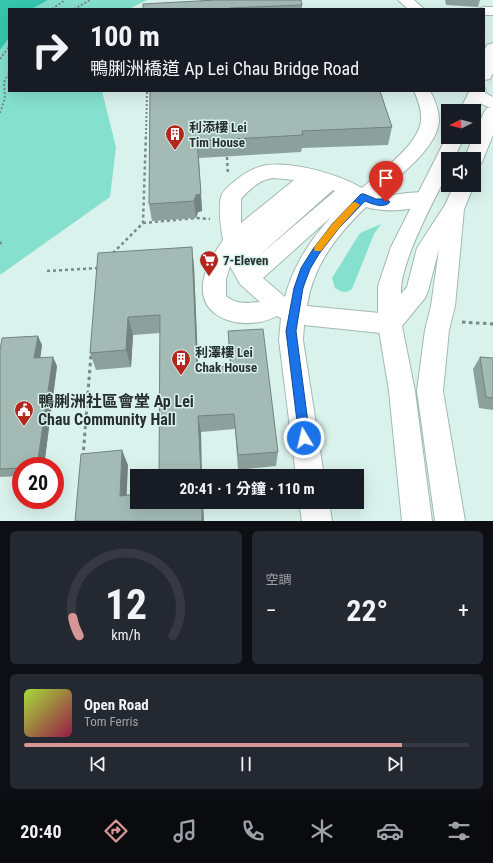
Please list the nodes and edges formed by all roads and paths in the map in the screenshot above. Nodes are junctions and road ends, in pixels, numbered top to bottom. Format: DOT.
graph roads {
  1 [pos="65,0"];
  2 [pos="90,0"];
  3 [pos="204,0"];
  4 [pos="406,0"];
  5 [pos="197,2"];
  6 [pos="53,8"];
  7 [pos="76,8"];
  8 [pos="416,8"];
  9 [pos="8,48"];
  10 [pos="493,48"];
  11 [pos="0,59"];
  12 [pos="485,72"];
  13 [pos="8,75"];
  14 [pos="147,92"];
  15 [pos="422,92"];
  16 [pos="478,92"];
  17 [pos="481,92"];
  18 [pos="472,104"];
  19 [pos="493,104"];
  20 [pos="493,112"];
  21 [pos="0,113"];
  22 [pos="452,144"];
  23 [pos="493,148"];
  24 [pos="477,152"];
  25 [pos="227,157"];
  26 [pos="481,157"];
  27 [pos="294,174"];
  28 [pos="228,180"];
  29 [pos="330,182"];
  30 [pos="357,193"];
  31 [pos="459,197"];
  32 [pos="424,200"];
  33 [pos="143,223"];
  34 [pos="235,240"];
  35 [pos="110,257"];
  36 [pos="104,262"];
  37 [pos="99,268"];
  38 [pos="47,270"];
  39 [pos="98,276"];
  40 [pos="287,310"];
  41 [pos="457,322"];
  42 [pos="390,324"];
  43 [pos="493,324"];
  44 [pos="92,347"];
  45 [pos="82,458"];
  46 [pos="309,469"];
  47 [pos="315,509"];
  48 [pos="317,521"];
  49 [pos="417,521"];
  50 [pos="450,521"];
  1 -- 6 [label="path"];
  2 -- 7 [label="path"];
  3 -- 5 [label="path"];
  4 -- 8 [label="main road"];
  9 -- 11 [label="path"];
  10 -- 12 [label="main road"];
  13 -- 21 [label="path"];
  14 -- 33 [label="path"];
  15 -- 30 [label="main road"];
  16 -- 18 [label="main road"];
  17 -- 19 [label="main road"];
  20 -- 24 [label="main road"];
  22 -- 32 [label="main road"];
  23 -- 26 [label="main road"];
  25 -- 28 [label="path"];
  27 -- 29 [label="main road"];
  27 -- 34 [label="main road"];
  27 -- 34 [label="main road"];
  29 -- 30 [label="main road"];
  29 -- 34 [label="main road"];
  30 -- 32 [label="main road"];
  30 -- 34 [label="main road"];
  30 -- 40 [label="main road"];
  31 -- 42 [label="main road"];
  31 -- 50 [label="main road"];
  32 -- 42 [label="main road"];
  33 -- 34 [label="path"];
  33 -- 35 [label="path"];
  34 -- 40 [label="main road"];
  34 -- 40 [label="main road"];
  36 -- 37 [label="path"];
  37 -- 38 [label="path"];
  37 -- 39 [label="path"];
  40 -- 42 [label="main road"];
  40 -- 46 [label="main road"];
  41 -- 43 [label="path"];
  42 -- 49 [label="main road"];
  44 -- 45 [label="path"];
  47 -- 48 [label="main road"];
}
